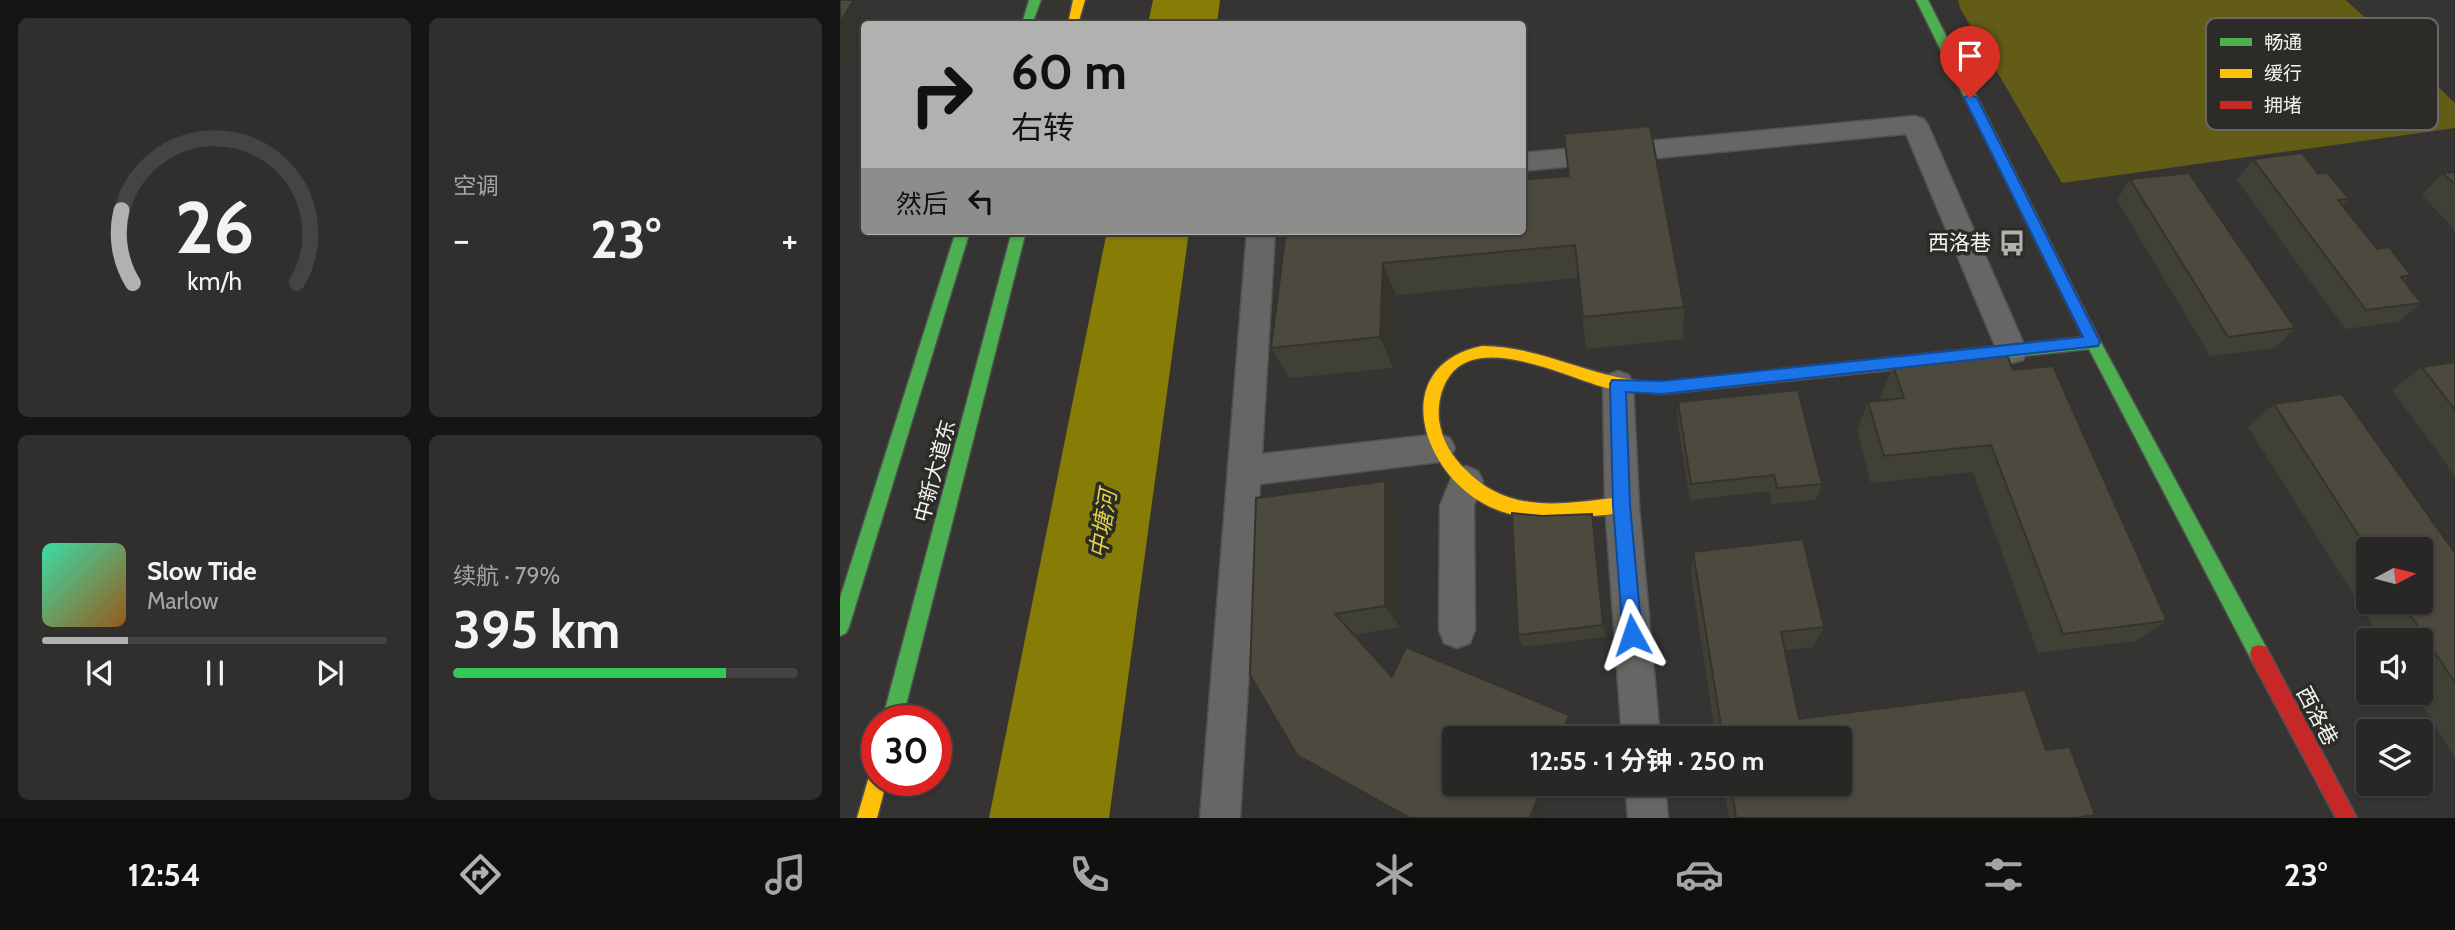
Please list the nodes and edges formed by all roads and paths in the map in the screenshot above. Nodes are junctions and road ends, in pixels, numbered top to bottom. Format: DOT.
graph roads {
  1 [pos="1035,0"];
  2 [pos="1079,0"];
  3 [pos="1922,0"];
  4 [pos="1028,21"];
  5 [pos="1074,21"];
  6 [pos="1526,162"];
  7 [pos="962,235"];
  8 [pos="1018,235"];
  9 [pos="1261,235"];
  10 [pos="2093,342"];
  11 [pos="2012,351"];
  12 [pos="1618,384"];
  13 [pos="1439,448"];
  14 [pos="1243,471"];
  15 [pos="1466,481"];
  16 [pos="1622,505"];
  17 [pos="840,627"];
  18 [pos="1457,630"];
  19 [pos="896,705"];
  20 [pos="1640,726"];
  21 [pos="873,796"];
  22 [pos="1646,796"];
  23 [pos="867,818"];
  24 [pos="1220,818"];
  25 [pos="1648,818"];
  26 [pos="2347,818"];
  1 -- 4 [label="street"];
  2 -- 5 [label="street"];
  3 -- 10 [label="street, 西洛巷"];
  6 -- 11 [label="street"];
  7 -- 17 [label="street, 中新大道东"];
  8 -- 19 [label="street, 中新大道东"];
  9 -- 14 [label="street"];
  10 -- 11 [label="street"];
  10 -- 26 [label="street, 西洛巷"];
  11 -- 12 [label="street"];
  12 -- 13 [label="street"];
  12 -- 16 [label="street"];
  13 -- 14 [label="street"];
  13 -- 15 [label="street"];
  14 -- 24 [label="street"];
  15 -- 16 [label="street"];
  15 -- 18 [label="street"];
  16 -- 20 [label="street"];
  21 -- 23 [label="street"];
  22 -- 25 [label="street"];
}
